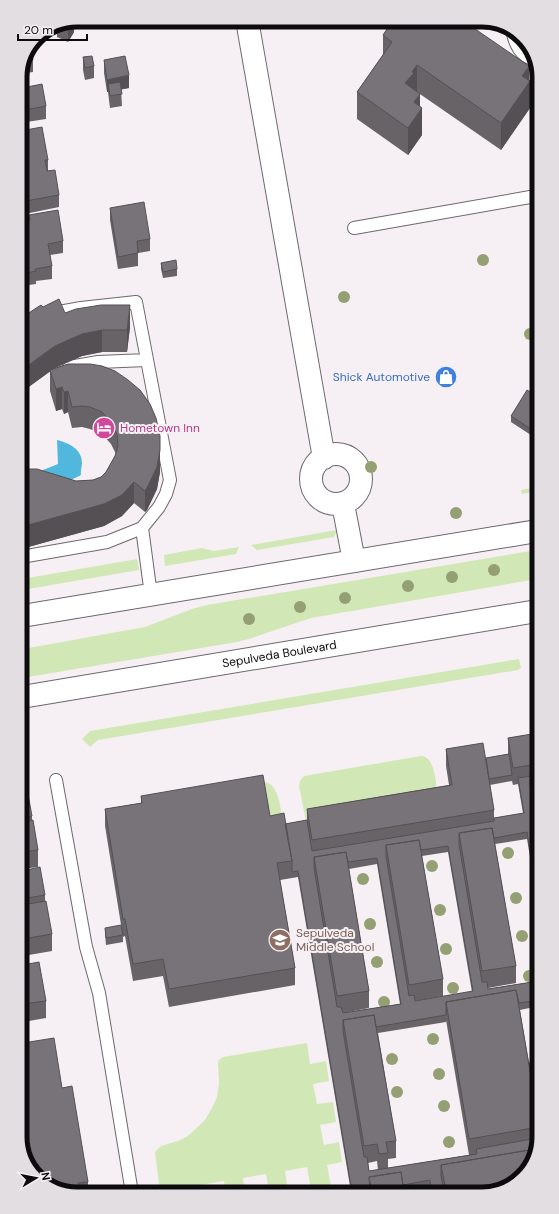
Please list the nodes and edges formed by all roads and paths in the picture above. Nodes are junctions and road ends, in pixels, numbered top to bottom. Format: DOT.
graph roads {
  1 [pos="248,27"];
  2 [pos="514,39"];
  3 [pos="528,57"];
  4 [pos="532,197"];
  5 [pos="354,228"];
  6 [pos="38,317"];
  7 [pos="147,360"];
  8 [pos="58,370"];
  9 [pos="324,458"];
  10 [pos="343,504"];
  11 [pos="142,528"];
  12 [pos="532,532"];
  13 [pos="27,556"];
  14 [pos="354,561"];
  15 [pos="151,595"];
  16 [pos="532,611"];
  17 [pos="27,615"];
  18 [pos="27,695"];
  19 [pos="56,780"];
  20 [pos="131,1187"];
  1 -- 9 [label="main road"];
  2 -- 3 [label="lane"];
  4 -- 5 [label="lane"];
  6 -- 7 [label="lane"];
  7 -- 8 [label="lane"];
  7 -- 11 [label="lane"];
  9 -- 10 [label="main road"];
  9 -- 10 [label="main road"];
  10 -- 14 [label="main road"];
  11 -- 13 [label="lane"];
  11 -- 15 [label="lane"];
  12 -- 14 [label="main road"];
  14 -- 15 [label="main road"];
  15 -- 17 [label="main road"];
  16 -- 18 [label="main road, Sepulveda Boulevard"];
  19 -- 20 [label="lane"];
}
